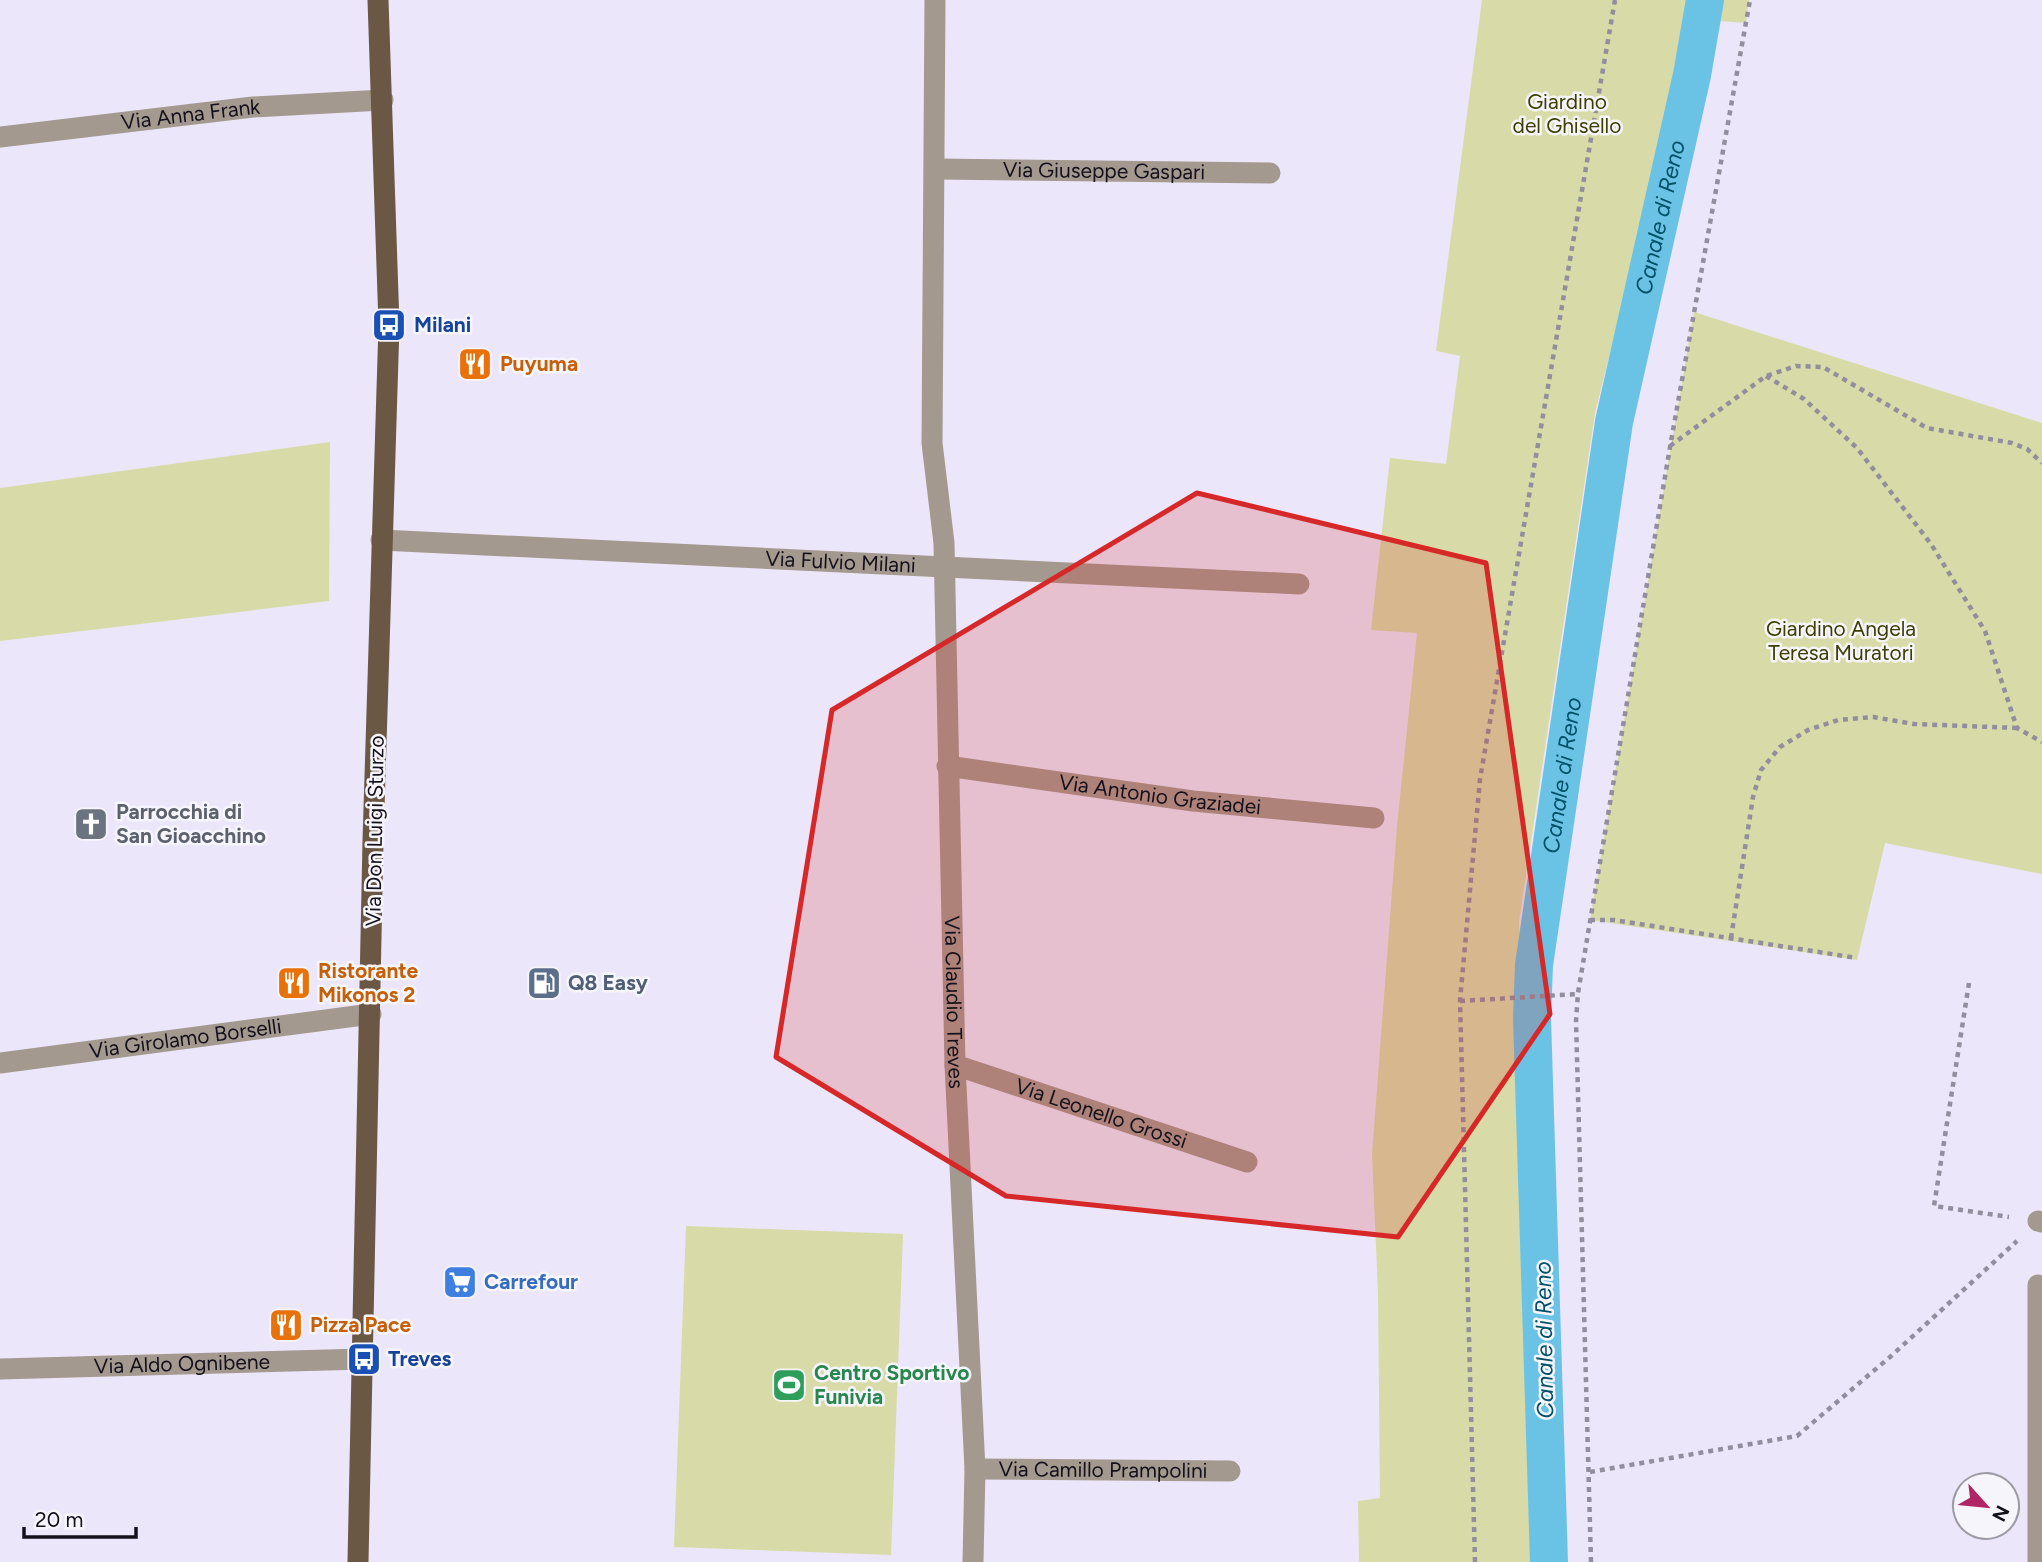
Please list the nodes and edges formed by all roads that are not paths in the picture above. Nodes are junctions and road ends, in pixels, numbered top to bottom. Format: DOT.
graph roads {
  1 [pos="379,0"];
  2 [pos="935,0"];
  3 [pos="383,100"];
  4 [pos="0,137"];
  5 [pos="936,169"];
  6 [pos="1270,173"];
  7 [pos="381,540"];
  8 [pos="944,566"];
  9 [pos="1299,584"];
  10 [pos="947,765"];
  11 [pos="1374,818"];
  12 [pos="372,1014"];
  13 [pos="0,1063"];
  14 [pos="955,1065"];
  15 [pos="1247,1162"];
  16 [pos="2038,1285"];
  17 [pos="363,1359"];
  18 [pos="0,1369"];
  19 [pos="975,1469"];
  20 [pos="1230,1471"];
  21 [pos="358,1562"];
  22 [pos="972,1562"];
  23 [pos="2038,1562"];
  1 -- 3 [label="main road, Via Don Luigi Sturzo"];
  2 -- 5 [label="street"];
  3 -- 4 [label="street, Via Anna Frank"];
  3 -- 7 [label="main road, Via Don Luigi Sturzo"];
  5 -- 6 [label="street, Via Giuseppe Gaspari"];
  5 -- 8 [label="street, Via Claudio Treves"];
  7 -- 8 [label="street, Via Fulvio Milani"];
  7 -- 12 [label="main road, Via Don Luigi Sturzo"];
  8 -- 9 [label="street, Via Fulvio Milani"];
  8 -- 10 [label="street, Via Claudio Treves"];
  10 -- 11 [label="street, Via Antonio Graziadei"];
  10 -- 14 [label="street, Via Claudio Treves"];
  12 -- 13 [label="street, Via Girolamo Borselli"];
  12 -- 17 [label="main road, Via Don Luigi Sturzo"];
  14 -- 15 [label="street, Via Leonello Grossi"];
  14 -- 19 [label="street, Via Claudio Treves"];
  16 -- 23 [label="street"];
  17 -- 18 [label="street, Via Aldo Ognibene"];
  17 -- 21 [label="main road, Via Don Luigi Sturzo"];
  19 -- 20 [label="street, Via Camillo Prampolini"];
  19 -- 22 [label="street, Via Claudio Treves"];
}
